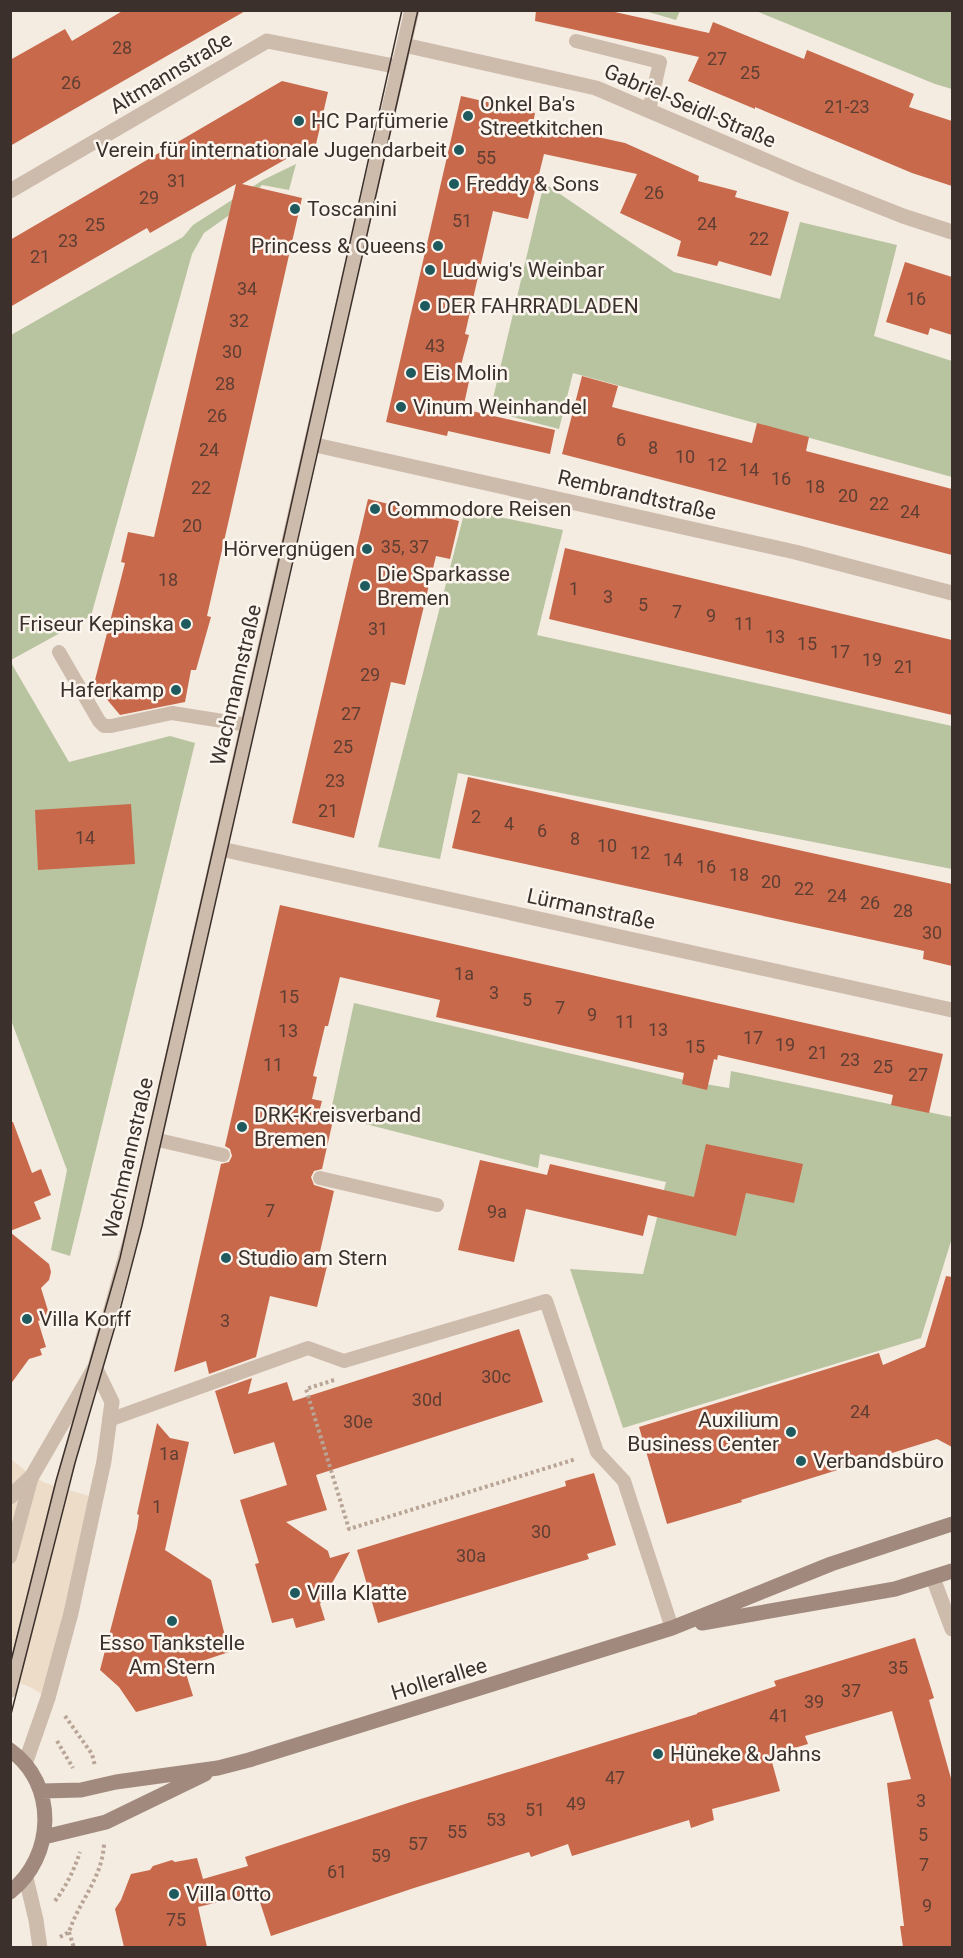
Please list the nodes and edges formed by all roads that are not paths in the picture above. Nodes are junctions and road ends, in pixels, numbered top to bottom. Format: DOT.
graph roads {
  1 [pos="412,10"];
  2 [pos="576,41"];
  3 [pos="404,45"];
  4 [pos="399,67"];
  5 [pos="649,110"];
  6 [pos="10,191"];
  7 [pos="952,232"];
  8 [pos="311,444"];
  9 [pos="952,593"];
  10 [pos="59,652"];
  11 [pos="248,725"];
  12 [pos="221,849"];
  13 [pos="952,1010"];
  14 [pos="154,1139"];
  15 [pos="223,1155"];
  16 [pos="320,1178"];
  17 [pos="437,1205"];
  18 [pos="95,1367"];
  19 [pos="109,1420"];
  20 [pos="32,1476"];
  21 [pos="10,1497"];
  22 [pos="952,1524"];
  23 [pos="10,1557"];
  24 [pos="952,1571"];
  25 [pos="933,1578"];
  26 [pos="672,1628"];
  27 [pos="952,1629"];
  28 [pos="10,1691"];
  29 [pos="10,1750"];
  30 [pos="25,1764"];
  31 [pos="218,1768"];
  32 [pos="42,1791"];
  33 [pos="44,1837"];
  34 [pos="26,1878"];
  35 [pos="10,1892"];
  36 [pos="40,1947"];
  1 -- 3 [label="street, Wachmannstraße"];
  2 -- 5 [label="lane"];
  3 -- 4 [label="street, Wachmannstraße"];
  3 -- 5 [label="street, Gabriel-Seidl-Straße"];
  4 -- 6 [label="street, Altmannstraße"];
  4 -- 8 [label="street, Wachmannstraße"];
  5 -- 7 [label="street, Gabriel-Seidl-Straße"];
  8 -- 9 [label="street, Rembrandtstraße"];
  8 -- 11 [label="street, Wachmannstraße"];
  10 -- 11 [label="lane"];
  11 -- 12 [label="street, Wachmannstraße"];
  12 -- 13 [label="street, Lürmanstraße"];
  12 -- 14 [label="street, Wachmannstraße"];
  14 -- 15 [label="lane"];
  14 -- 18 [label="street, Wachmannstraße"];
  16 -- 17 [label="lane"];
  18 -- 19 [label="street"];
  18 -- 20 [label="street, Wachmannstraße"];
  18 -- 28 [label="lane"];
  19 -- 26 [label="lane"];
  19 -- 30 [label="street"];
  20 -- 21 [label="street"];
  20 -- 23 [label="lane, Wachmannstraße"];
  22 -- 26 [label="main road, Hollerallee"];
  24 -- 25 [label="main road, Hollerallee"];
  25 -- 26 [label="main road, Hollerallee"];
  25 -- 27 [label="street"];
  26 -- 31 [label="main road, Hollerallee"];
  29 -- 30 [label="main road"];
  30 -- 32 [label="main road"];
  31 -- 32 [label="main road, Hollerallee"];
  31 -- 33 [label="main road, Hollerallee"];
  32 -- 33 [label="main road"];
  33 -- 34 [label="main road"];
  34 -- 35 [label="main road"];
  34 -- 36 [label="street"];
}
